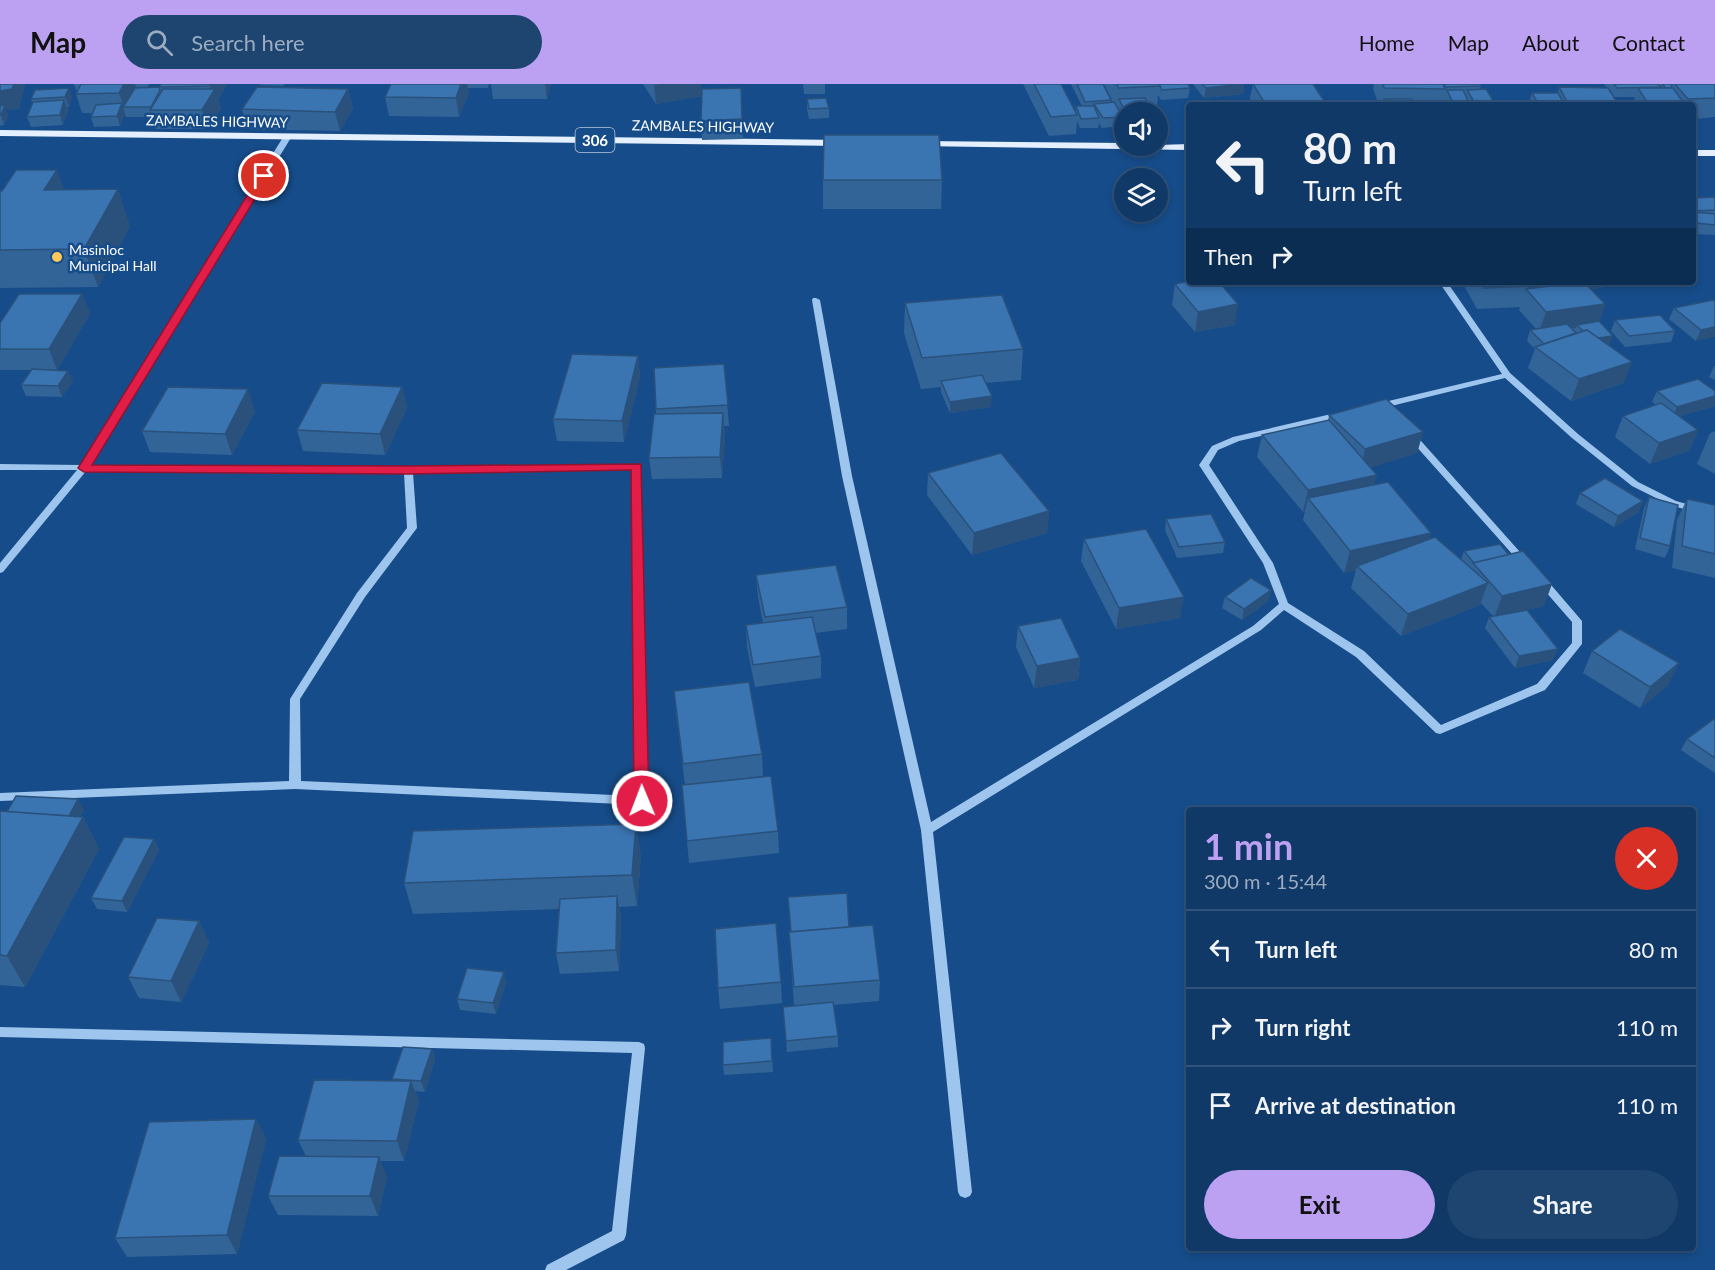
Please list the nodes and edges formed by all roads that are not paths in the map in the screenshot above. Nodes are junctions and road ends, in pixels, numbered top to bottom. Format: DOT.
graph roads {
  1 [pos="0,133"];
  2 [pos="288,136"];
  3 [pos="857,143"];
  4 [pos="905,143"];
  5 [pos="1186,147"];
  6 [pos="1696,153"];
  7 [pos="1715,153"];
  8 [pos="1445,285"];
  9 [pos="816,300"];
  10 [pos="1507,375"];
  11 [pos="1384,405"];
  12 [pos="1372,407"];
  13 [pos="1350,412"];
  14 [pos="1392,413"];
  15 [pos="1399,422"];
  16 [pos="0,466"];
  17 [pos="84,468"];
  18 [pos="408,470"];
  19 [pos="1715,515"];
  20 [pos="0,570"];
  21 [pos="1284,605"];
  22 [pos="295,785"];
  23 [pos="0,797"];
  24 [pos="927,830"];
  25 [pos="0,1032"];
  26 [pos="965,1192"];
  27 [pos="552,1270"];
  1 -- 2 [label="main road, ZAMBALES HIGHWAY / 306"];
  2 -- 3 [label="main road, ZAMBALES HIGHWAY / 306"];
  2 -- 17 [label="street"];
  4 -- 5 [label="main road"];
  6 -- 7 [label="main road"];
  8 -- 10 [label="street"];
  9 -- 24 [label="street"];
  10 -- 11 [label="street"];
  10 -- 19 [label="street"];
  11 -- 12 [label="street"];
  11 -- 14 [label="street"];
  13 -- 21 [label="street"];
  15 -- 21 [label="street"];
  16 -- 17 [label="street"];
  17 -- 18 [label="street"];
  17 -- 20 [label="street"];
  18 -- 22 [label="street"];
  18 -- 22 [label="street"];
  21 -- 24 [label="street"];
  22 -- 23 [label="street"];
  24 -- 26 [label="street"];
  25 -- 27 [label="street"];
}
